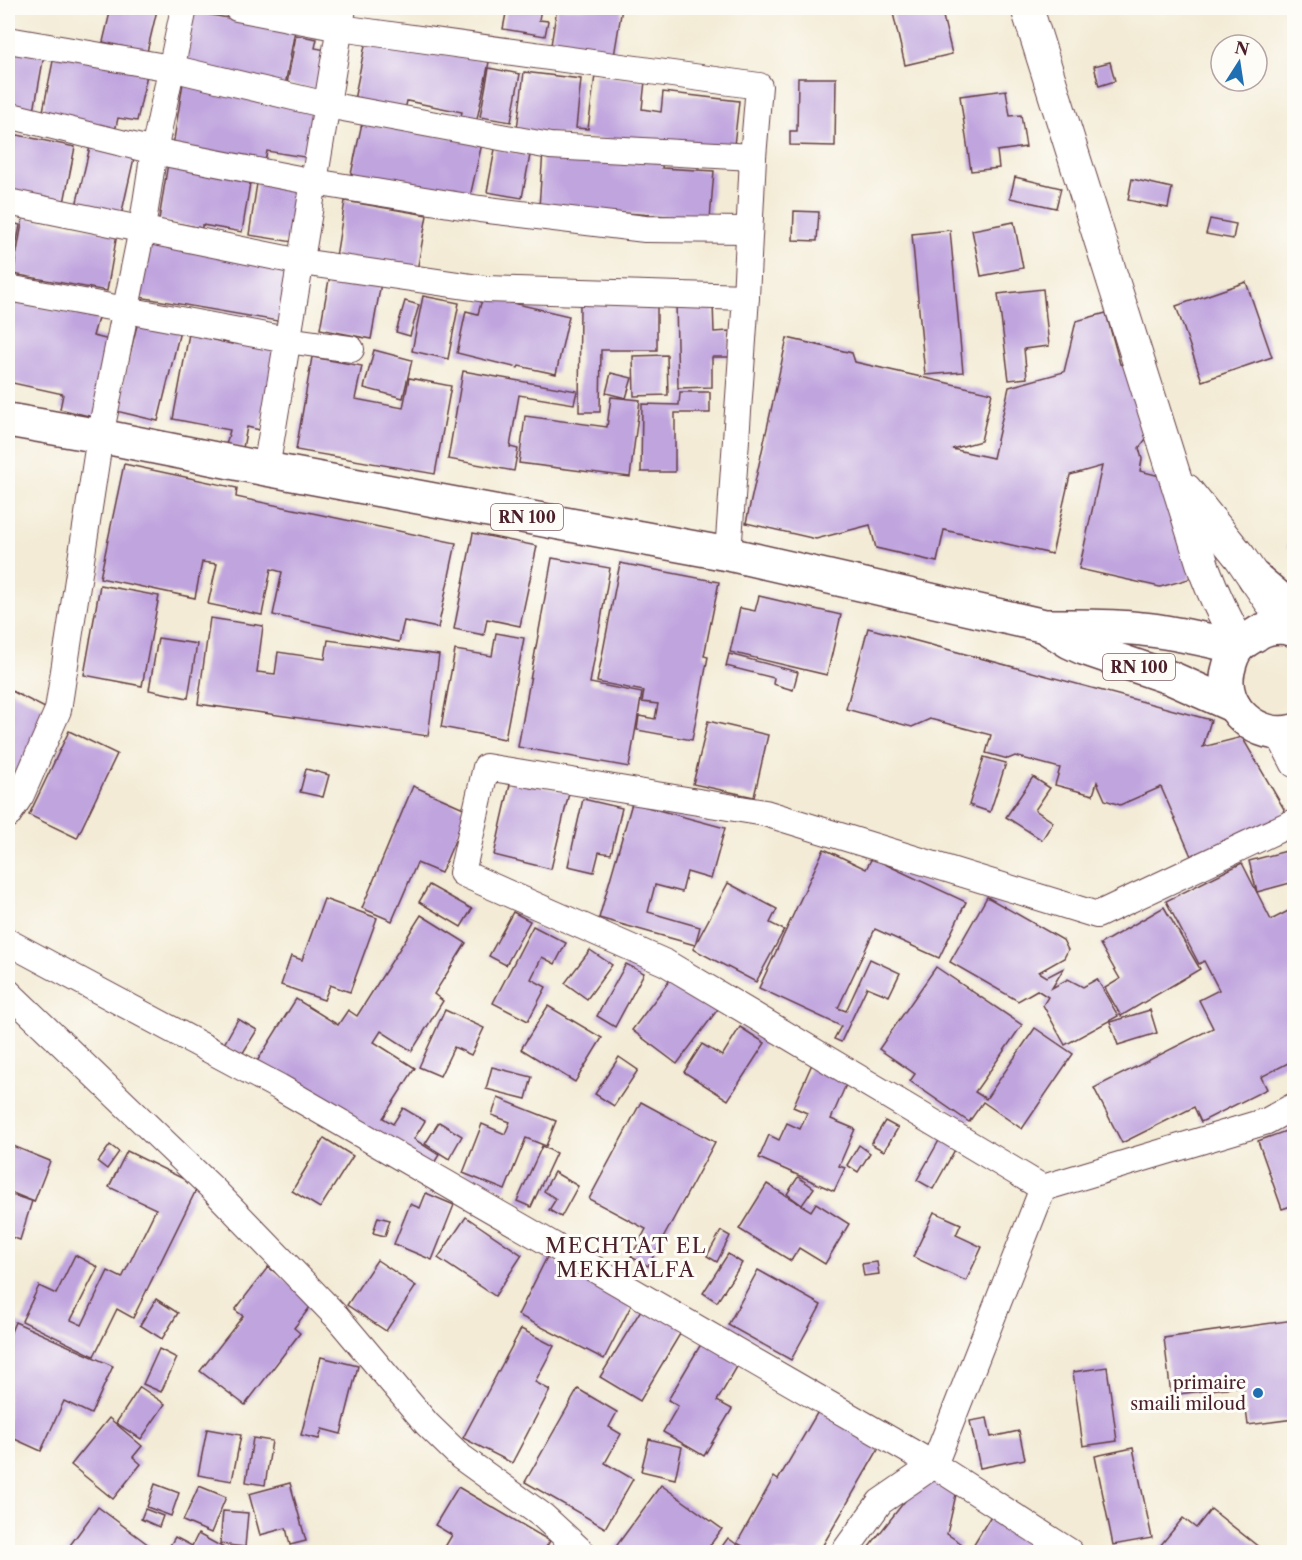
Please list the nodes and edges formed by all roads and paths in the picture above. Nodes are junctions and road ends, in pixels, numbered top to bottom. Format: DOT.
graph roads {
  1 [pos="184,8"];
  2 [pos="237,8"];
  3 [pos="1027,8"];
  4 [pos="341,18"];
  5 [pos="8,40"];
  6 [pos="171,68"];
  7 [pos="327,105"];
  8 [pos="8,115"];
  9 [pos="154,151"];
  10 [pos="753,157"];
  11 [pos="314,182"];
  12 [pos="8,202"];
  13 [pos="142,229"];
  14 [pos="749,230"];
  15 [pos="301,262"];
  16 [pos="8,288"];
  17 [pos="746,297"];
  18 [pos="126,310"];
  19 [pos="287,340"];
  20 [pos="351,349"];
  21 [pos="8,420"];
  22 [pos="100,435"];
  23 [pos="266,469"];
  24 [pos="1176,478"];
  25 [pos="728,554"];
  26 [pos="1255,578"];
  27 [pos="1292,623"];
  28 [pos="1045,626"];
  29 [pos="1239,646"];
  30 [pos="1234,706"];
  31 [pos="1286,732"];
  32 [pos="1294,764"];
  33 [pos="8,815"];
  34 [pos="1294,822"];
  35 [pos="8,942"];
  36 [pos="8,992"];
  37 [pos="1294,1106"];
  38 [pos="1043,1188"];
  39 [pos="934,1465"];
  40 [pos="582,1552"];
  41 [pos="844,1552"];
  42 [pos="1070,1552"];
  1 -- 6 [label="street"];
  2 -- 4 [label="street"];
  3 -- 24 [label="street"];
  4 -- 7 [label="street"];
  4 -- 10 [label="street"];
  5 -- 6 [label="street"];
  6 -- 7 [label="street"];
  6 -- 9 [label="street"];
  7 -- 10 [label="street"];
  7 -- 11 [label="street"];
  8 -- 9 [label="street"];
  9 -- 11 [label="street"];
  9 -- 13 [label="street"];
  10 -- 14 [label="street"];
  11 -- 14 [label="street"];
  11 -- 15 [label="street"];
  12 -- 13 [label="street"];
  13 -- 15 [label="street"];
  13 -- 18 [label="street"];
  14 -- 17 [label="street"];
  15 -- 17 [label="street"];
  15 -- 19 [label="street"];
  16 -- 18 [label="street"];
  17 -- 25 [label="street"];
  18 -- 19 [label="street"];
  18 -- 22 [label="street"];
  19 -- 20 [label="street"];
  19 -- 23 [label="street"];
  21 -- 22 [label="main road, RN 100"];
  22 -- 23 [label="main road, RN 100"];
  22 -- 33 [label="street"];
  23 -- 25 [label="main road, RN 100"];
  24 -- 26 [label="street"];
  24 -- 29 [label="street"];
  25 -- 28 [label="main road, RN 100"];
  26 -- 27 [label="main road"];
  27 -- 29 [label="main road"];
  28 -- 29 [label="main road, RN 100"];
  28 -- 30 [label="main road, RN 100"];
  29 -- 30 [label="main road"];
  30 -- 31 [label="main road"];
  31 -- 32 [label="street"];
  34 -- 38 [label="street"];
  35 -- 39 [label="street"];
  36 -- 40 [label="street"];
  37 -- 38 [label="street"];
  38 -- 39 [label="street"];
  39 -- 41 [label="street"];
  39 -- 42 [label="street"];
}
